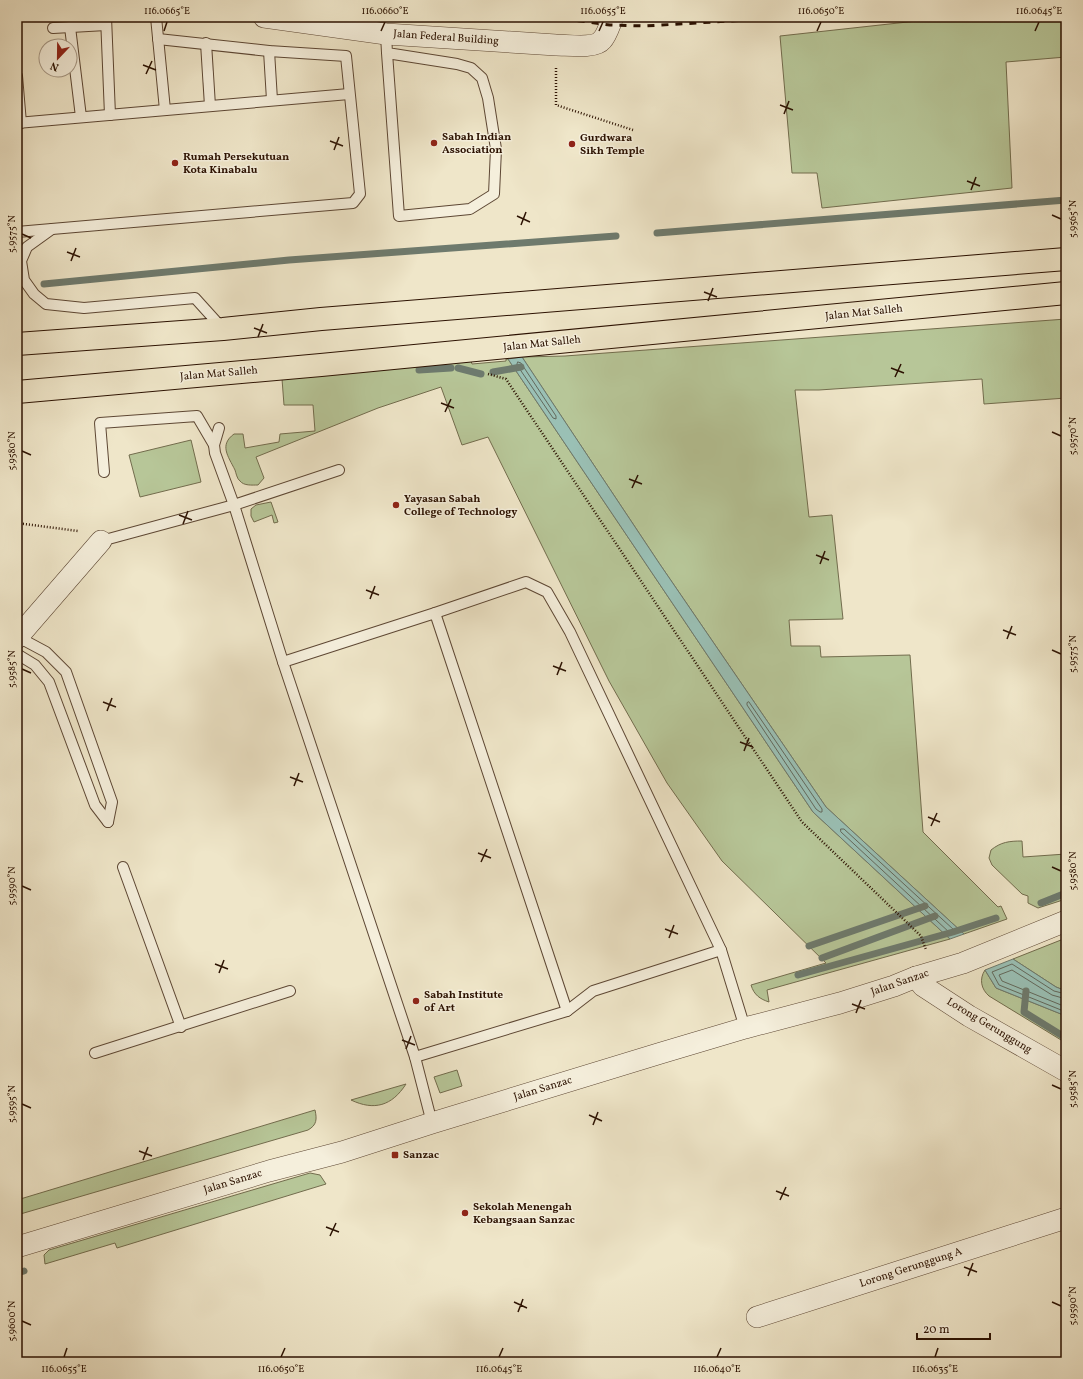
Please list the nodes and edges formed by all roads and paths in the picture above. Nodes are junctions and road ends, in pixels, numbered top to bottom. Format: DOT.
graph roads {
  1 [pos="156,17"];
  2 [pos="264,17"];
  3 [pos="613,17"];
  4 [pos="106,21"];
  5 [pos="70,27"];
  6 [pos="54,28"];
  7 [pos="158,39"];
  8 [pos="206,43"];
  9 [pos="386,43"];
  10 [pos="556,45"];
  11 [pos="269,51"];
  12 [pos="17,76"];
  13 [pos="349,94"];
  14 [pos="272,100"];
  15 [pos="210,106"];
  16 [pos="165,110"];
  17 [pos="110,115"];
  18 [pos="81,117"];
  19 [pos="19,123"];
  20 [pos="633,130"];
  21 [pos="52,229"];
  22 [pos="17,232"];
  23 [pos="1066,259"];
  24 [pos="1066,293"];
  25 [pos="223,328"];
  26 [pos="17,344"];
  27 [pos="484,373"];
  28 [pos="17,392"];
  29 [pos="219,428"];
  30 [pos="214,445"];
  31 [pos="339,470"];
  32 [pos="104,472"];
  33 [pos="234,505"];
  34 [pos="17,523"];
  35 [pos="78,531"];
  36 [pos="101,542"];
  37 [pos="435,613"];
  38 [pos="18,643"];
  39 [pos="283,662"];
  40 [pos="123,867"];
  41 [pos="1066,921"];
  42 [pos="923,943"];
  43 [pos="721,950"];
  44 [pos="916,977"];
  45 [pos="290,991"];
  46 [pos="567,1011"];
  47 [pos="181,1027"];
  48 [pos="745,1028"];
  49 [pos="95,1053"];
  50 [pos="414,1057"];
  51 [pos="1066,1071"];
  52 [pos="432,1123"];
  53 [pos="1066,1218"];
  54 [pos="17,1247"];
  55 [pos="757,1317"];
  1 -- 7 [label="lane"];
  2 -- 9 [label="street, Jalan Federal Building"];
  3 -- 10 [label="street, Jalan Federal Building"];
  4 -- 5 [label="lane"];
  4 -- 17 [label="lane"];
  5 -- 6 [label="lane"];
  5 -- 18 [label="lane"];
  7 -- 8 [label="lane"];
  7 -- 16 [label="lane"];
  8 -- 11 [label="lane"];
  8 -- 15 [label="lane"];
  9 -- 9 [label="lane"];
  9 -- 10 [label="street, Jalan Federal Building"];
  10 -- 20 [label="path"];
  11 -- 13 [label="lane"];
  11 -- 14 [label="lane"];
  12 -- 19 [label="lane"];
  13 -- 14 [label="lane"];
  13 -- 21 [label="lane"];
  14 -- 15 [label="lane"];
  15 -- 16 [label="lane"];
  16 -- 17 [label="lane"];
  17 -- 18 [label="lane"];
  18 -- 19 [label="lane"];
  21 -- 22 [label="lane"];
  21 -- 25 [label="lane"];
  23 -- 25 [label="main road"];
  24 -- 28 [label="main road, Jalan Mat Salleh"];
  25 -- 26 [label="main road"];
  27 -- 42 [label="path"];
  29 -- 30 [label="lane"];
  30 -- 32 [label="lane"];
  30 -- 33 [label="lane"];
  31 -- 33 [label="lane"];
  33 -- 36 [label="lane"];
  33 -- 39 [label="lane"];
  34 -- 35 [label="path"];
  36 -- 38 [label="street"];
  37 -- 39 [label="lane"];
  37 -- 43 [label="lane"];
  37 -- 46 [label="lane"];
  38 -- 38 [label="lane"];
  39 -- 50 [label="lane"];
  40 -- 47 [label="lane"];
  41 -- 44 [label="street, Jalan Sanzac"];
  43 -- 46 [label="lane"];
  43 -- 48 [label="lane"];
  44 -- 48 [label="street, Jalan Sanzac"];
  44 -- 51 [label="street, Lorong Gerunggung"];
  45 -- 47 [label="lane"];
  46 -- 50 [label="lane"];
  47 -- 49 [label="lane"];
  48 -- 52 [label="street, Jalan Sanzac"];
  50 -- 52 [label="lane"];
  52 -- 54 [label="street, Jalan Sanzac"];
  53 -- 55 [label="street, Lorong Gerunggung A"];
}
